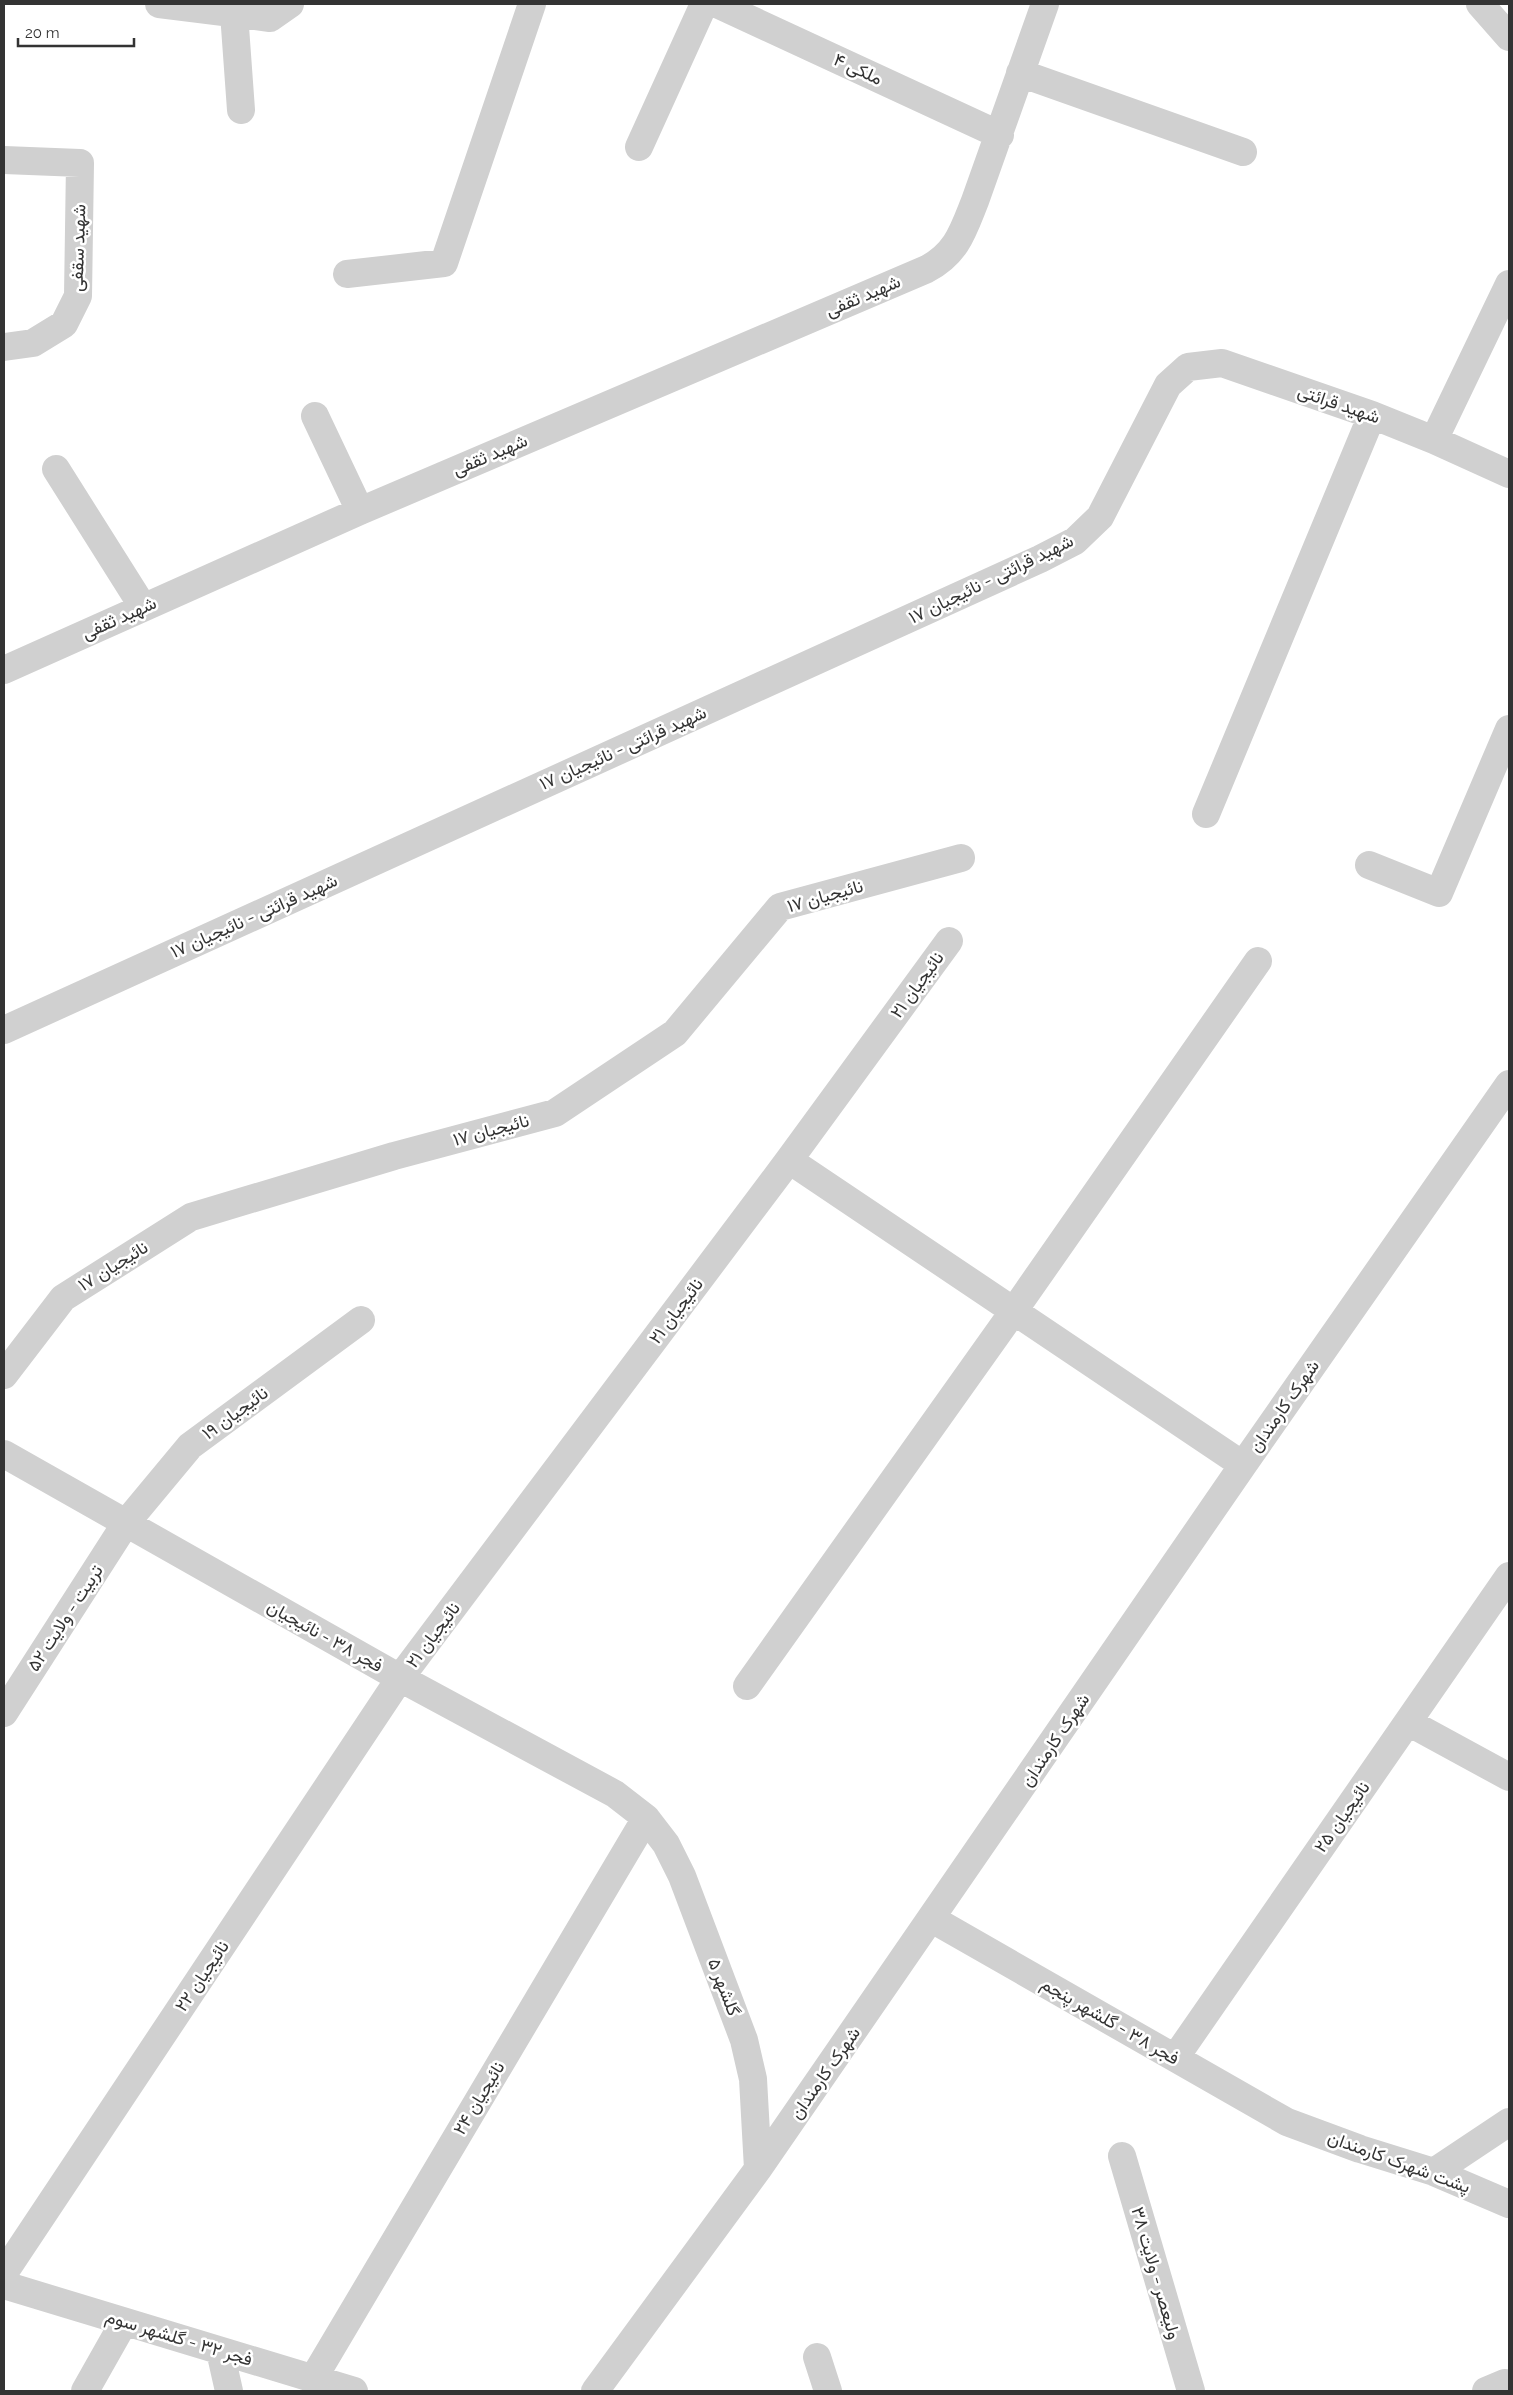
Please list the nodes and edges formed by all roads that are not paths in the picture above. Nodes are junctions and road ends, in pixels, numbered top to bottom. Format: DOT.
graph roads {
  1 [pos="159,4"];
  2 [pos="290,4"];
  3 [pos="532,4"];
  4 [pos="704,4"];
  5 [pos="717,4"];
  6 [pos="1045,4"];
  7 [pos="1480,4"];
  8 [pos="234,13"];
  9 [pos="1509,37"];
  10 [pos="1020,73"];
  11 [pos="241,110"];
  12 [pos="1000,135"];
  13 [pos="639,147"];
  14 [pos="1243,152"];
  15 [pos="4,160"];
  16 [pos="347,274"];
  17 [pos="1509,284"];
  18 [pos="4,346"];
  19 [pos="1168,385"];
  20 [pos="1372,415"];
  21 [pos="315,416"];
  22 [pos="1434,440"];
  23 [pos="56,468"];
  24 [pos="1509,474"];
  25 [pos="360,511"];
  26 [pos="143,607"];
  27 [pos="4,670"];
  28 [pos="1509,729"];
  29 [pos="1206,814"];
  30 [pos="961,858"];
  31 [pos="1370,865"];
  32 [pos="949,941"];
  33 [pos="1258,960"];
  34 [pos="4,1030"];
  35 [pos="1509,1084"];
  36 [pos="789,1160"];
  37 [pos="1012,1312"];
  38 [pos="361,1320"];
  39 [pos="4,1375"];
  40 [pos="4,1454"];
  41 [pos="1243,1466"];
  42 [pos="126,1524"];
  43 [pos="1507,1583"];
  44 [pos="400,1678"];
  45 [pos="747,1686"];
  46 [pos="4,1713"];
  47 [pos="1408,1722"];
  48 [pos="1509,1777"];
  49 [pos="646,1818"];
  50 [pos="932,1919"];
  51 [pos="1175,2058"];
  52 [pos="1287,2122"];
  53 [pos="1509,2122"];
  54 [pos="1122,2156"];
  55 [pos="758,2170"];
  56 [pos="1434,2172"];
  57 [pos="1509,2204"];
  58 [pos="4,2273"];
  59 [pos="4,2285"];
  60 [pos="124,2322"];
  61 [pos="220,2351"];
  62 [pos="818,2357"];
  63 [pos="313,2379"];
  64 [pos="85,2391"];
  65 [pos="229,2391"];
  66 [pos="354,2391"];
  67 [pos="595,2391"];
  68 [pos="828,2391"];
  69 [pos="1190,2391"];
  70 [pos="1486,2391"];
  71 [pos="1508,2391"];
  1 -- 8 [label="street"];
  2 -- 8 [label="street"];
  3 -- 16 [label="street"];
  4 -- 13 [label="street"];
  5 -- 12 [label="street, ملکی ۴"];
  6 -- 10 [label="street, شهید ثقفی"];
  7 -- 9 [label="street"];
  8 -- 11 [label="street"];
  10 -- 12 [label="street, شهید ثقفی"];
  10 -- 14 [label="street"];
  12 -- 25 [label="street, شهید ثقفی"];
  15 -- 18 [label="street, شهید سقفی"];
  17 -- 22 [label="street"];
  19 -- 20 [label="street, شهید قرائتی"];
  19 -- 34 [label="street, شهید قرائتی - نائیجیان ۱۷"];
  20 -- 22 [label="street, شهید قرائتی"];
  20 -- 29 [label="street"];
  21 -- 25 [label="street"];
  22 -- 24 [label="street, شهید قرائتی"];
  23 -- 26 [label="street"];
  25 -- 26 [label="street, شهید ثقفی"];
  26 -- 27 [label="street, شهید ثقفی"];
  28 -- 31 [label="street"];
  30 -- 39 [label="street, نائیجیان ۱۷"];
  32 -- 36 [label="street, نائیجیان ۲۱"];
  33 -- 37 [label="street"];
  35 -- 41 [label="street, شهرک کارمندان"];
  36 -- 37 [label="street"];
  36 -- 44 [label="street, نائیجیان ۲۱"];
  37 -- 41 [label="street"];
  37 -- 45 [label="street"];
  38 -- 42 [label="street, نائیجیان ۱۹"];
  40 -- 42 [label="street, فجر ۳۸ - نائیجیان"];
  41 -- 50 [label="street, شهرک کارمندان"];
  42 -- 44 [label="street, فجر ۳۸ - نائیجیان"];
  42 -- 46 [label="street, تربیت - ولایت ۵۲"];
  43 -- 47 [label="street, نائیجیان ۲۵"];
  44 -- 49 [label="street, فجر ۳۸ - نائیجیان"];
  44 -- 58 [label="street, نائیجیان ۲۲"];
  47 -- 48 [label="street"];
  47 -- 51 [label="street, نائیجیان ۲۵"];
  49 -- 55 [label="street, گلشهر ۵"];
  49 -- 63 [label="street, نائیجیان ۲۴"];
  50 -- 51 [label="street, فجر ۳۸ - گلشهر پنجم"];
  50 -- 55 [label="street, شهرک کارمندان"];
  51 -- 52 [label="street, فجر ۳۸ - گلشهر پنجم"];
  52 -- 56 [label="street, پشت شهرک کارمندان"];
  53 -- 56 [label="street"];
  54 -- 69 [label="street, ولیعصر - ولایت ۳۸"];
  55 -- 67 [label="street, شهرک کارمندان"];
  56 -- 57 [label="street, پشت شهرک کارمندان"];
  59 -- 60 [label="street, فجر ۳۲ - گلشهر سوم"];
  60 -- 61 [label="street, فجر ۳۲ - گلشهر سوم"];
  60 -- 64 [label="street"];
  61 -- 63 [label="street, فجر ۳۲ - گلشهر سوم"];
  61 -- 65 [label="street"];
  62 -- 68 [label="street"];
  63 -- 66 [label="street, فجر ۳۲ - گلشهر سوم"];
  70 -- 71 [label="street"];
}
